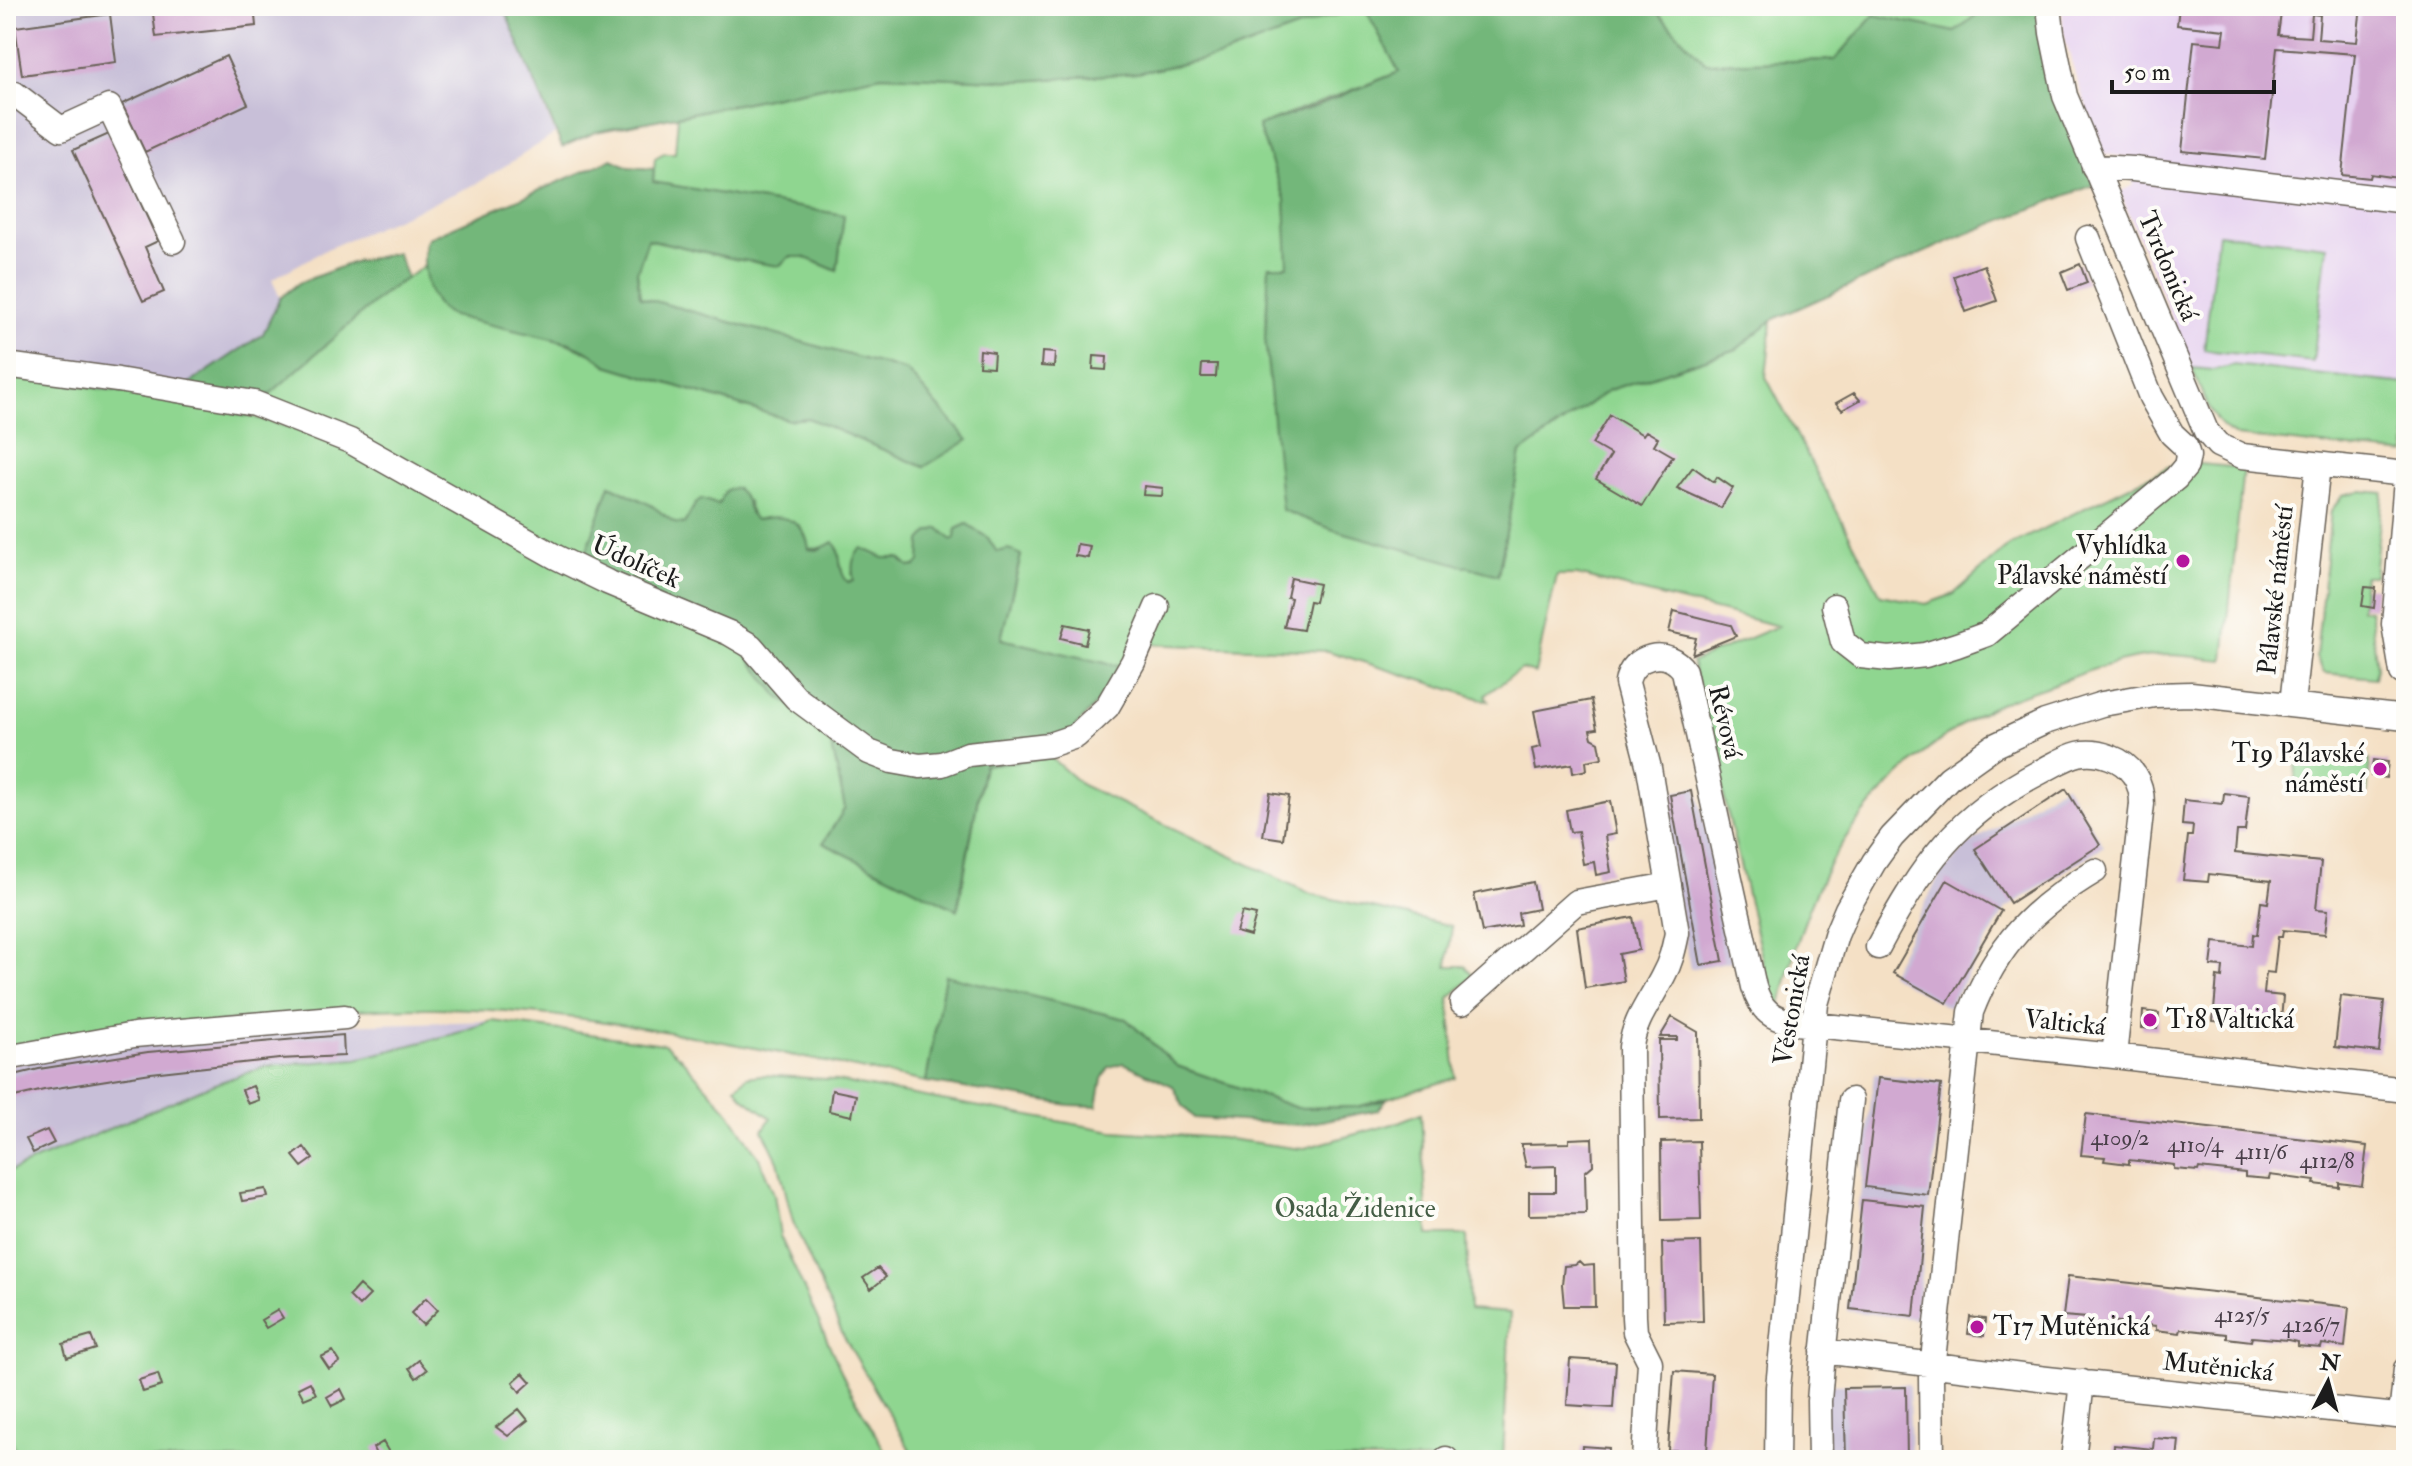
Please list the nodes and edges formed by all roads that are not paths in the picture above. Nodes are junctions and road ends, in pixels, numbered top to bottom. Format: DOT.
graph roads {
  1 [pos="2049,6"];
  2 [pos="6,91"];
  3 [pos="2094,167"];
  4 [pos="2406,201"];
  5 [pos="2088,238"];
  6 [pos="173,241"];
  7 [pos="6,365"];
  8 [pos="2222,447"];
  9 [pos="2188,456"];
  10 [pos="2318,465"];
  11 [pos="2406,477"];
  12 [pos="1834,606"];
  13 [pos="1157,607"];
  14 [pos="2406,627"];
  15 [pos="2402,672"];
  16 [pos="2292,704"];
  17 [pos="2402,717"];
  18 [pos="2095,871"];
  19 [pos="1669,885"];
  20 [pos="1878,947"];
  21 [pos="1462,1003"];
  22 [pos="345,1017"];
  23 [pos="1814,1025"];
  24 [pos="1968,1042"];
  25 [pos="2114,1056"];
  26 [pos="6,1058"];
  27 [pos="2406,1090"];
  28 [pos="1851,1100"];
  29 [pos="1823,1351"];
  30 [pos="1932,1365"];
  31 [pos="2406,1369"];
  32 [pos="2082,1382"];
  33 [pos="2404,1417"];
  34 [pos="1644,1460"];
  35 [pos="1777,1460"];
  36 [pos="1820,1460"];
  37 [pos="1932,1460"];
  38 [pos="2073,1460"];
  1 -- 3 [label="street, Tvrdonická"];
  2 -- 6 [label="street"];
  3 -- 4 [label="street"];
  3 -- 8 [label="street, Tvrdonická"];
  5 -- 9 [label="street"];
  7 -- 13 [label="street, Údolíček"];
  8 -- 9 [label="street"];
  8 -- 10 [label="street"];
  9 -- 12 [label="street"];
  10 -- 11 [label="street"];
  10 -- 16 [label="street, Pálavské náměstí"];
  11 -- 15 [label="street"];
  14 -- 15 [label="street, Pálavské náměstí"];
  15 -- 17 [label="street, Pálavské náměstí"];
  16 -- 17 [label="street, Pálavské náměstí"];
  16 -- 23 [label="street, Věstonická"];
  18 -- 24 [label="street"];
  19 -- 21 [label="street"];
  19 -- 23 [label="street, Révová"];
  19 -- 34 [label="street, Révová"];
  20 -- 25 [label="street"];
  22 -- 26 [label="street"];
  23 -- 24 [label="street, Valtická"];
  23 -- 35 [label="street, Věstonická"];
  24 -- 25 [label="street, Valtická"];
  24 -- 30 [label="street"];
  25 -- 27 [label="street, Valtická"];
  28 -- 29 [label="street"];
  29 -- 30 [label="street, Mutěnická"];
  29 -- 36 [label="street"];
  30 -- 32 [label="street, Mutěnická"];
  30 -- 37 [label="street"];
  31 -- 33 [label="street, Mutěnická"];
  32 -- 33 [label="street, Mutěnická"];
  32 -- 38 [label="street"];
}
